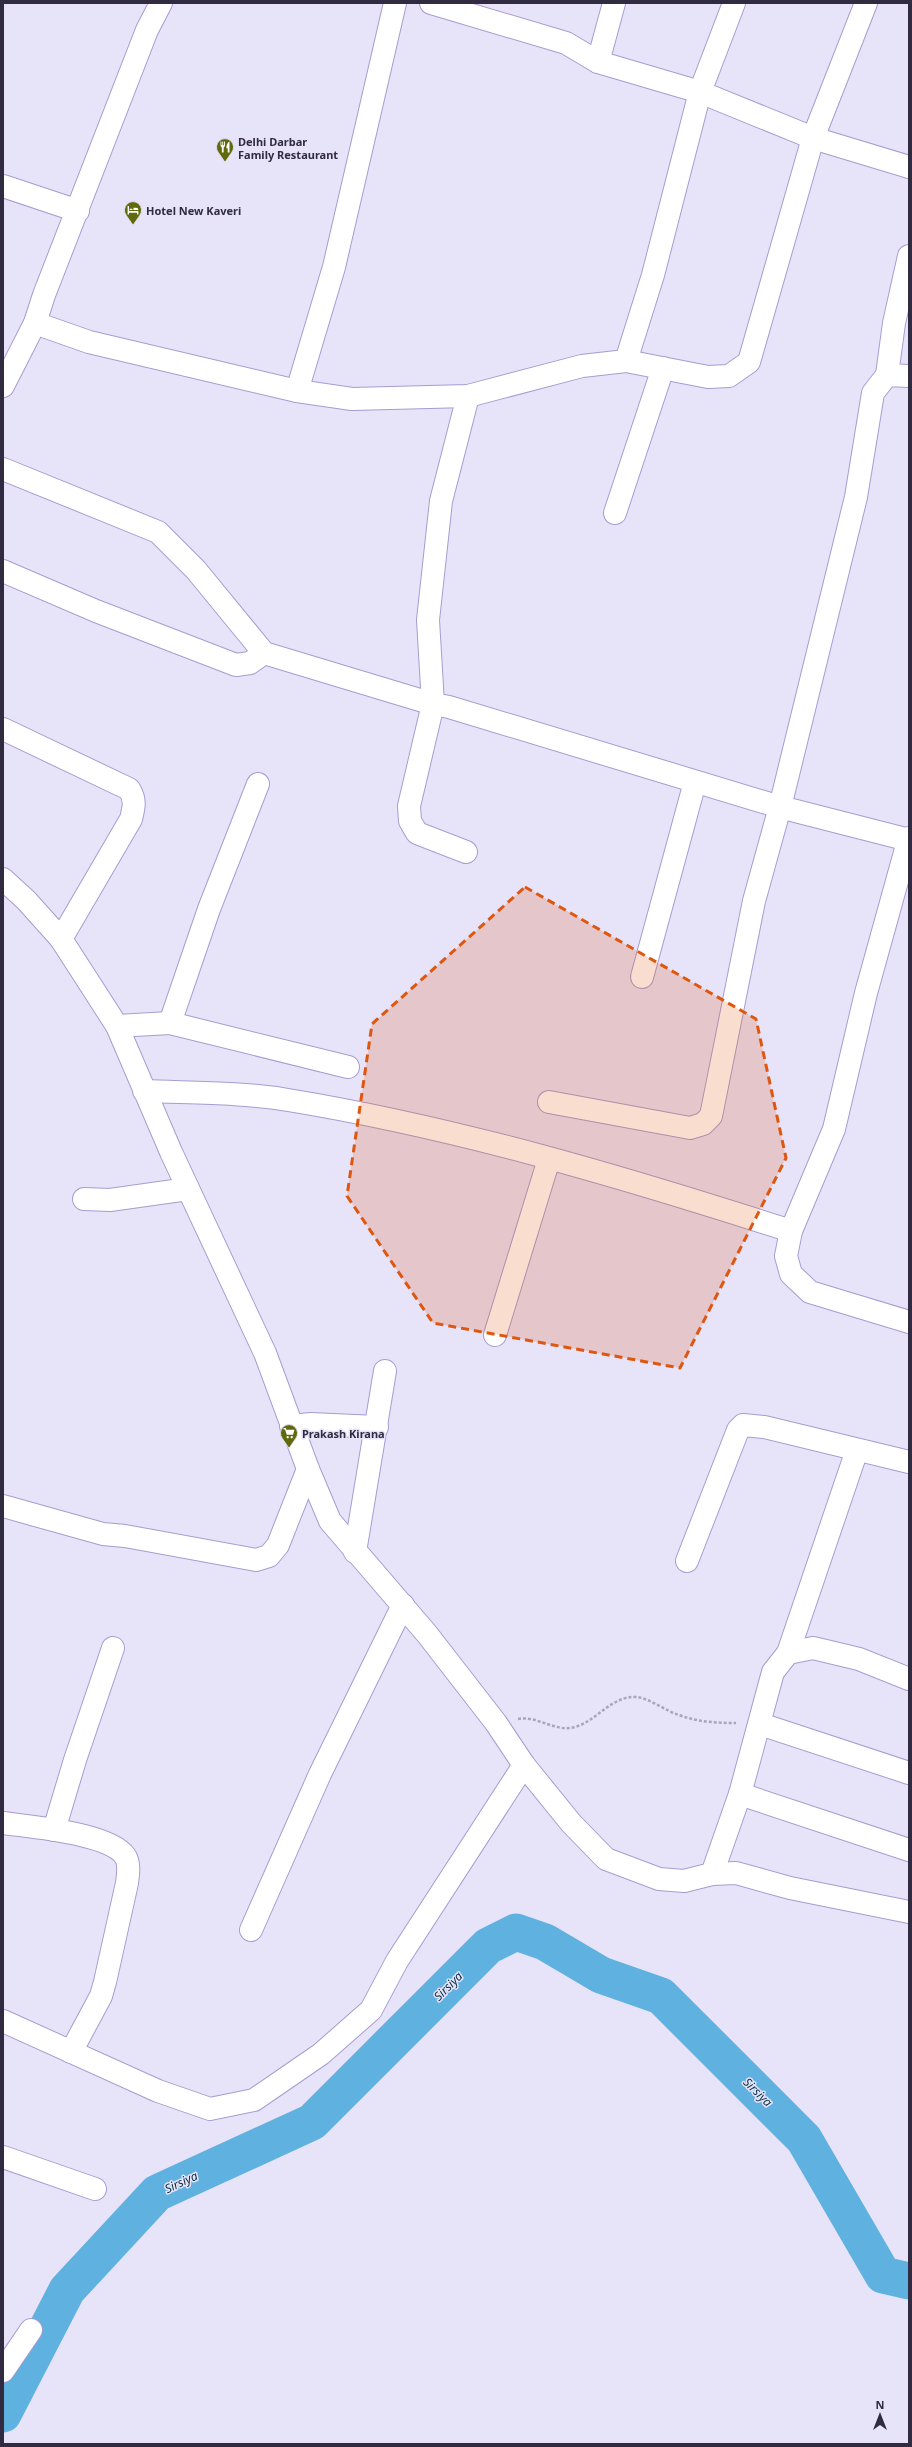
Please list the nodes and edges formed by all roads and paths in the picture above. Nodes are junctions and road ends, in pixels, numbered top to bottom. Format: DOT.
graph roads {
  1 [pos="161,3"];
  2 [pos="395,3"];
  3 [pos="431,3"];
  4 [pos="614,3"];
  5 [pos="734,3"];
  6 [pos="866,3"];
  7 [pos="598,62"];
  8 [pos="700,92"];
  9 [pos="813,138"];
  10 [pos="909,167"];
  11 [pos="3,186"];
  12 [pos="78,211"];
  13 [pos="909,256"];
  14 [pos="35,323"];
  15 [pos="626,361"];
  16 [pos="663,368"];
  17 [pos="888,375"];
  18 [pos="909,376"];
  19 [pos="5,379"];
  20 [pos="297,391"];
  21 [pos="468,396"];
  22 [pos="3,470"];
  23 [pos="616,513"];
  24 [pos="3,571"];
  25 [pos="264,653"];
  26 [pos="433,704"];
  27 [pos="3,729"];
  28 [pos="695,782"];
  29 [pos="258,784"];
  30 [pos="780,807"];
  31 [pos="909,839"];
  32 [pos="466,852"];
  33 [pos="3,879"];
  34 [pos="61,939"];
  35 [pos="642,977"];
  36 [pos="170,1023"];
  37 [pos="117,1026"];
  38 [pos="348,1067"];
  39 [pos="144,1091"];
  40 [pos="549,1102"];
  41 [pos="549,1159"];
  42 [pos="188,1189"];
  43 [pos="84,1199"];
  44 [pos="791,1231"];
  45 [pos="909,1322"];
  46 [pos="495,1335"];
  47 [pos="385,1371"];
  48 [pos="291,1426"];
  49 [pos="377,1427"];
  50 [pos="857,1450"];
  51 [pos="909,1462"];
  52 [pos="308,1469"];
  53 [pos="3,1506"];
  54 [pos="355,1552"];
  55 [pos="687,1561"];
  56 [pos="403,1605"];
  57 [pos="113,1648"];
  58 [pos="788,1653"];
  59 [pos="909,1679"];
  60 [pos="496,1723"];
  61 [pos="760,1724"];
  62 [pos="524,1765"];
  63 [pos="909,1773"];
  64 [pos="740,1794"];
  65 [pos="3,1823"];
  66 [pos="54,1830"];
  67 [pos="909,1850"];
  68 [pos="712,1874"];
  69 [pos="909,1912"];
  70 [pos="252,1930"];
  71 [pos="3,2021"];
  72 [pos="71,2052"];
  73 [pos="3,2157"];
  74 [pos="95,2189"];
  75 [pos="31,2330"];
  76 [pos="3,2371"];
  1 -- 12 [label="street"];
  2 -- 20 [label="street"];
  3 -- 7 [label="street"];
  4 -- 7 [label="street"];
  5 -- 8 [label="street"];
  6 -- 9 [label="street"];
  7 -- 8 [label="street"];
  8 -- 9 [label="street"];
  8 -- 15 [label="street"];
  9 -- 10 [label="street"];
  9 -- 16 [label="street"];
  11 -- 12 [label="street"];
  12 -- 14 [label="street"];
  13 -- 17 [label="street"];
  14 -- 19 [label="street"];
  14 -- 20 [label="street"];
  15 -- 16 [label="street"];
  15 -- 21 [label="street"];
  16 -- 23 [label="street"];
  17 -- 18 [label="street"];
  17 -- 30 [label="street"];
  20 -- 21 [label="street"];
  21 -- 26 [label="street"];
  22 -- 25 [label="street"];
  24 -- 25 [label="street"];
  25 -- 26 [label="street"];
  26 -- 28 [label="street"];
  26 -- 32 [label="street"];
  27 -- 34 [label="street"];
  28 -- 30 [label="street"];
  28 -- 35 [label="street"];
  29 -- 36 [label="street"];
  30 -- 31 [label="street"];
  30 -- 40 [label="street"];
  31 -- 44 [label="street"];
  33 -- 34 [label="street"];
  34 -- 37 [label="street"];
  36 -- 37 [label="street"];
  36 -- 38 [label="street"];
  37 -- 39 [label="street"];
  39 -- 41 [label="street"];
  39 -- 42 [label="street"];
  41 -- 44 [label="street"];
  41 -- 46 [label="street"];
  42 -- 43 [label="street"];
  42 -- 48 [label="street"];
  44 -- 45 [label="street"];
  47 -- 49 [label="street"];
  48 -- 49 [label="street"];
  48 -- 52 [label="street"];
  49 -- 54 [label="street"];
  50 -- 51 [label="street"];
  50 -- 55 [label="street"];
  50 -- 58 [label="street"];
  52 -- 53 [label="street"];
  52 -- 54 [label="street"];
  54 -- 56 [label="street"];
  56 -- 60 [label="street"];
  56 -- 70 [label="street"];
  57 -- 66 [label="street"];
  58 -- 59 [label="street"];
  58 -- 61 [label="street"];
  60 -- 61 [label="path"];
  60 -- 62 [label="street"];
  61 -- 63 [label="street"];
  61 -- 64 [label="street"];
  62 -- 68 [label="street"];
  62 -- 72 [label="street"];
  64 -- 67 [label="street"];
  64 -- 68 [label="street"];
  65 -- 66 [label="street"];
  66 -- 72 [label="street"];
  68 -- 69 [label="street"];
  71 -- 72 [label="street"];
  73 -- 74 [label="street"];
  75 -- 76 [label="street"];
}
